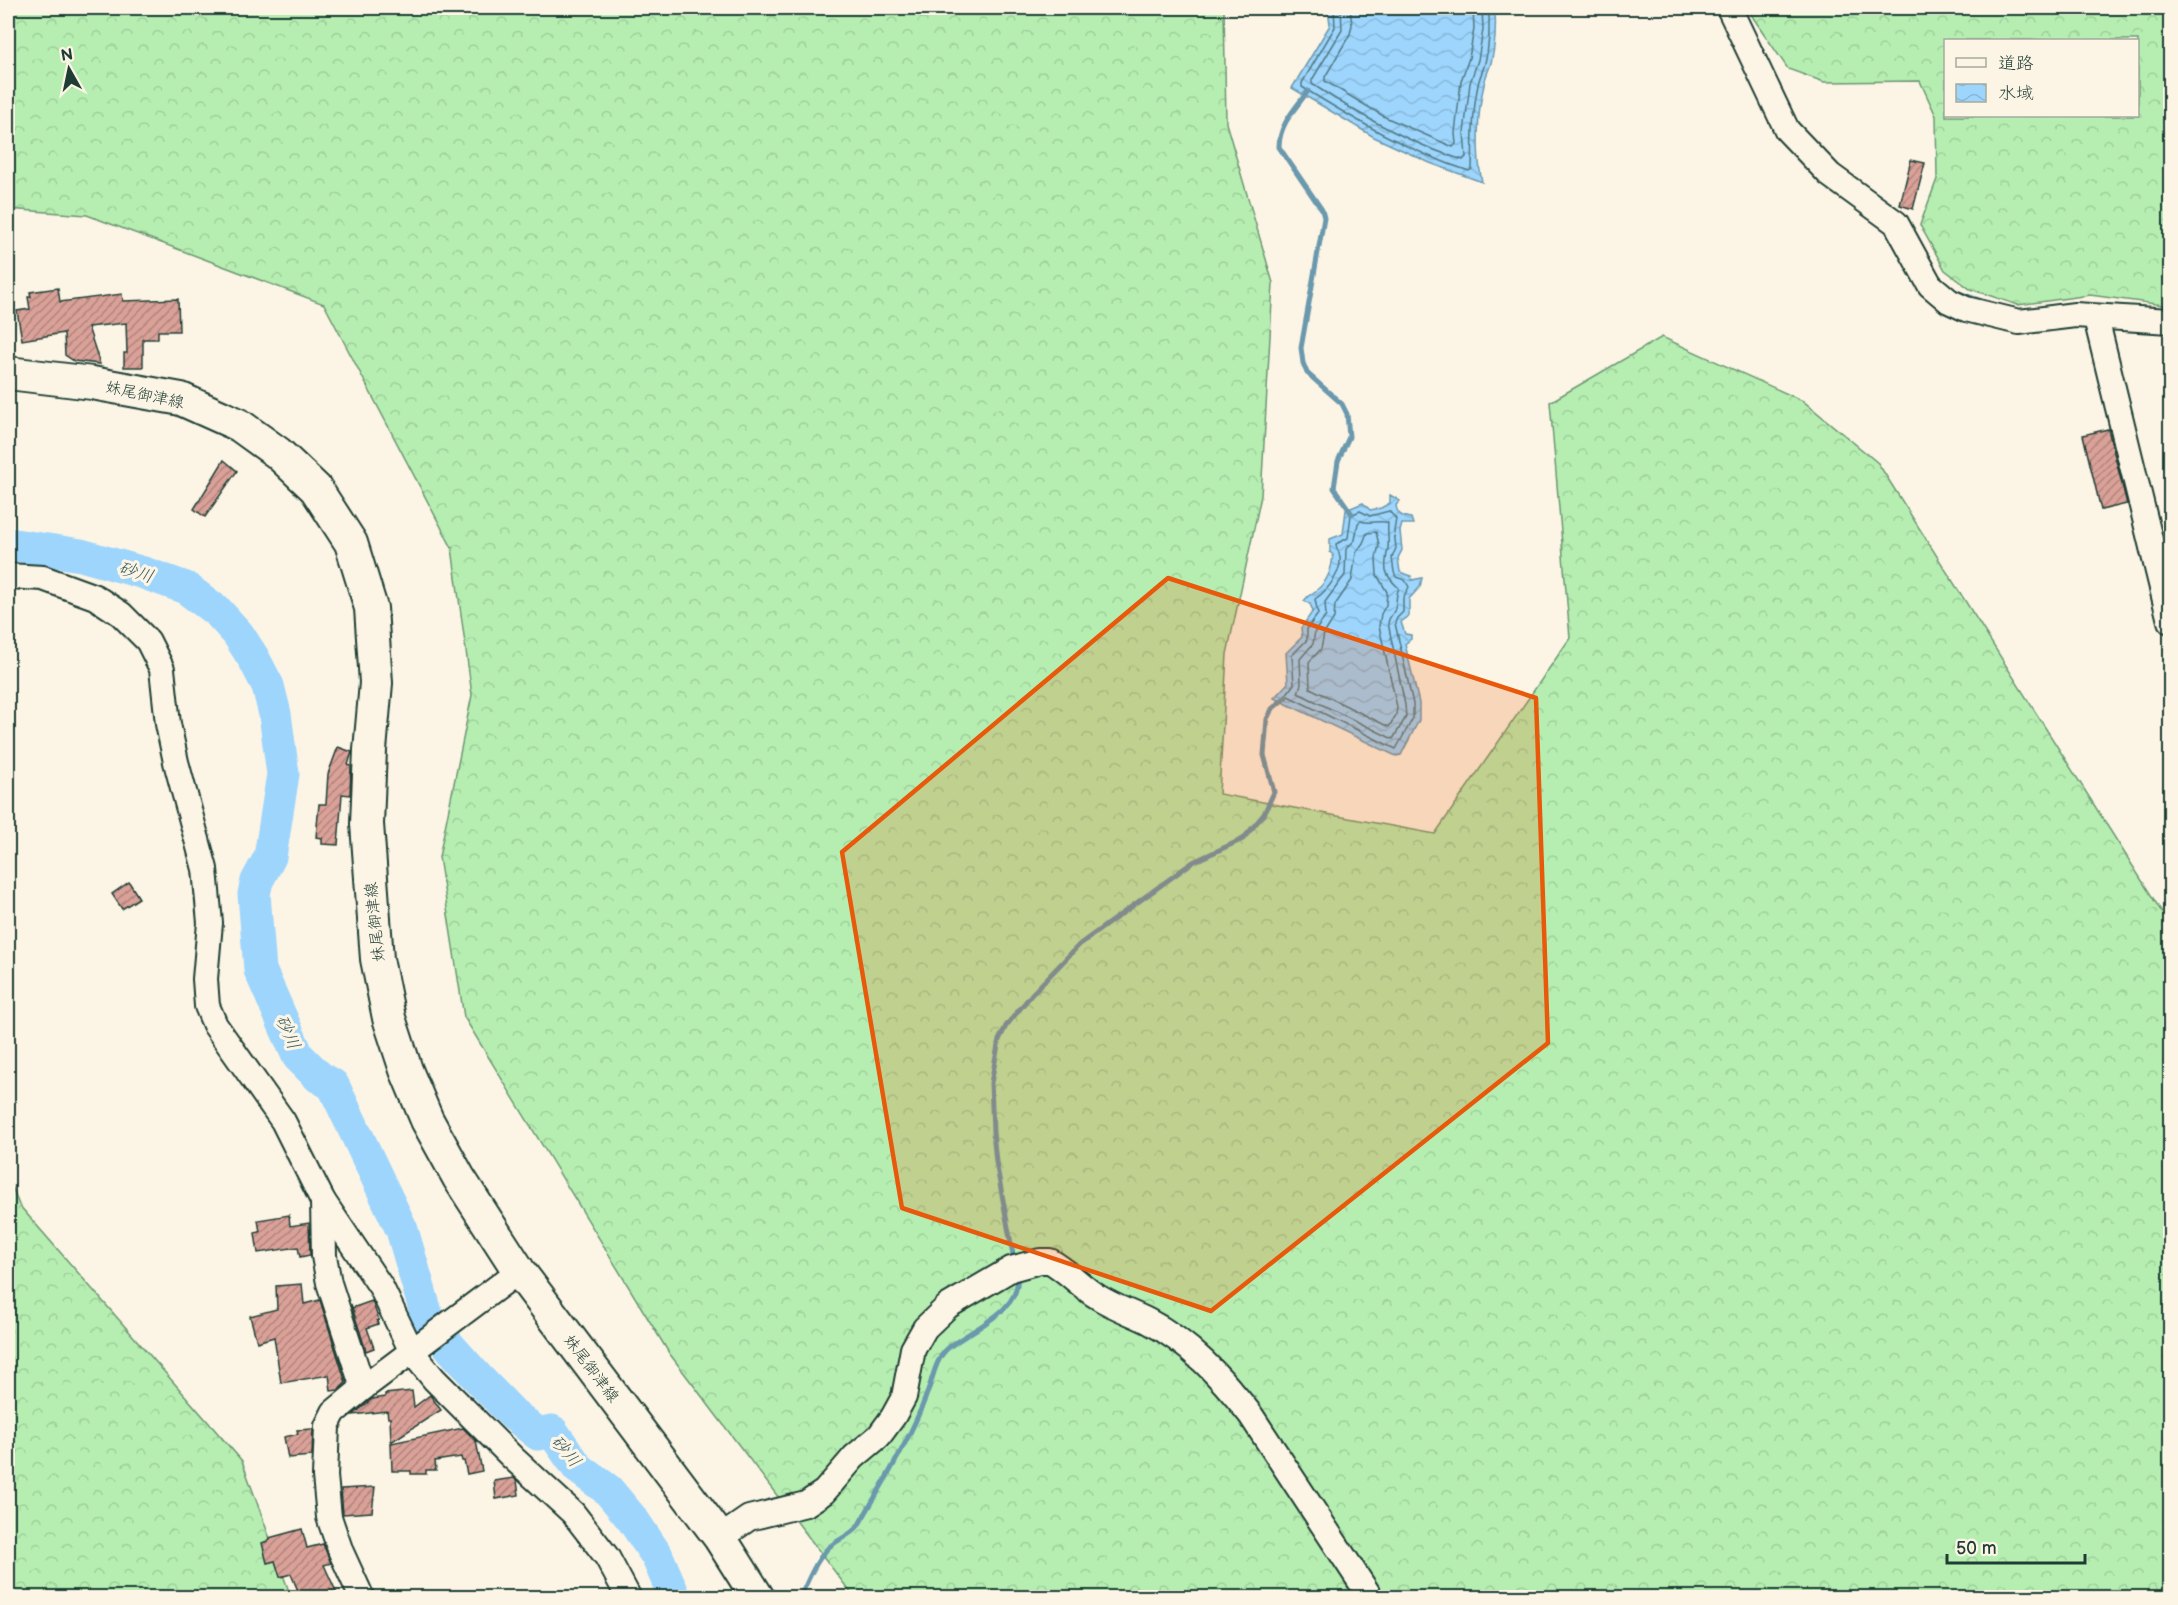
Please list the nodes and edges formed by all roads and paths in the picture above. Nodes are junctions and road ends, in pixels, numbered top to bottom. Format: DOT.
graph roads {
  1 [pos="1729,8"];
  2 [pos="2096,318"];
  3 [pos="2170,321"];
  4 [pos="8,373"];
  5 [pos="8,576"];
  6 [pos="2170,621"];
  7 [pos="323,1201"];
  8 [pos="519,1271"];
  9 [pos="415,1350"];
  10 [pos="363,1388"];
  11 [pos="720,1538"];
  12 [pos="362,1598"];
  13 [pos="629,1598"];
  14 [pos="758,1598"];
  15 [pos="1371,1598"];
  1 -- 2 [label="street"];
  2 -- 3 [label="street"];
  2 -- 6 [label="street"];
  4 -- 8 [label="main road, 妹尾御津線"];
  5 -- 7 [label="street"];
  7 -- 9 [label="street"];
  7 -- 10 [label="street"];
  8 -- 9 [label="street"];
  8 -- 11 [label="main road, 妹尾御津線"];
  9 -- 10 [label="street"];
  9 -- 13 [label="street"];
  10 -- 12 [label="street"];
  11 -- 14 [label="main road, 妹尾御津線"];
  11 -- 15 [label="street"];
}
